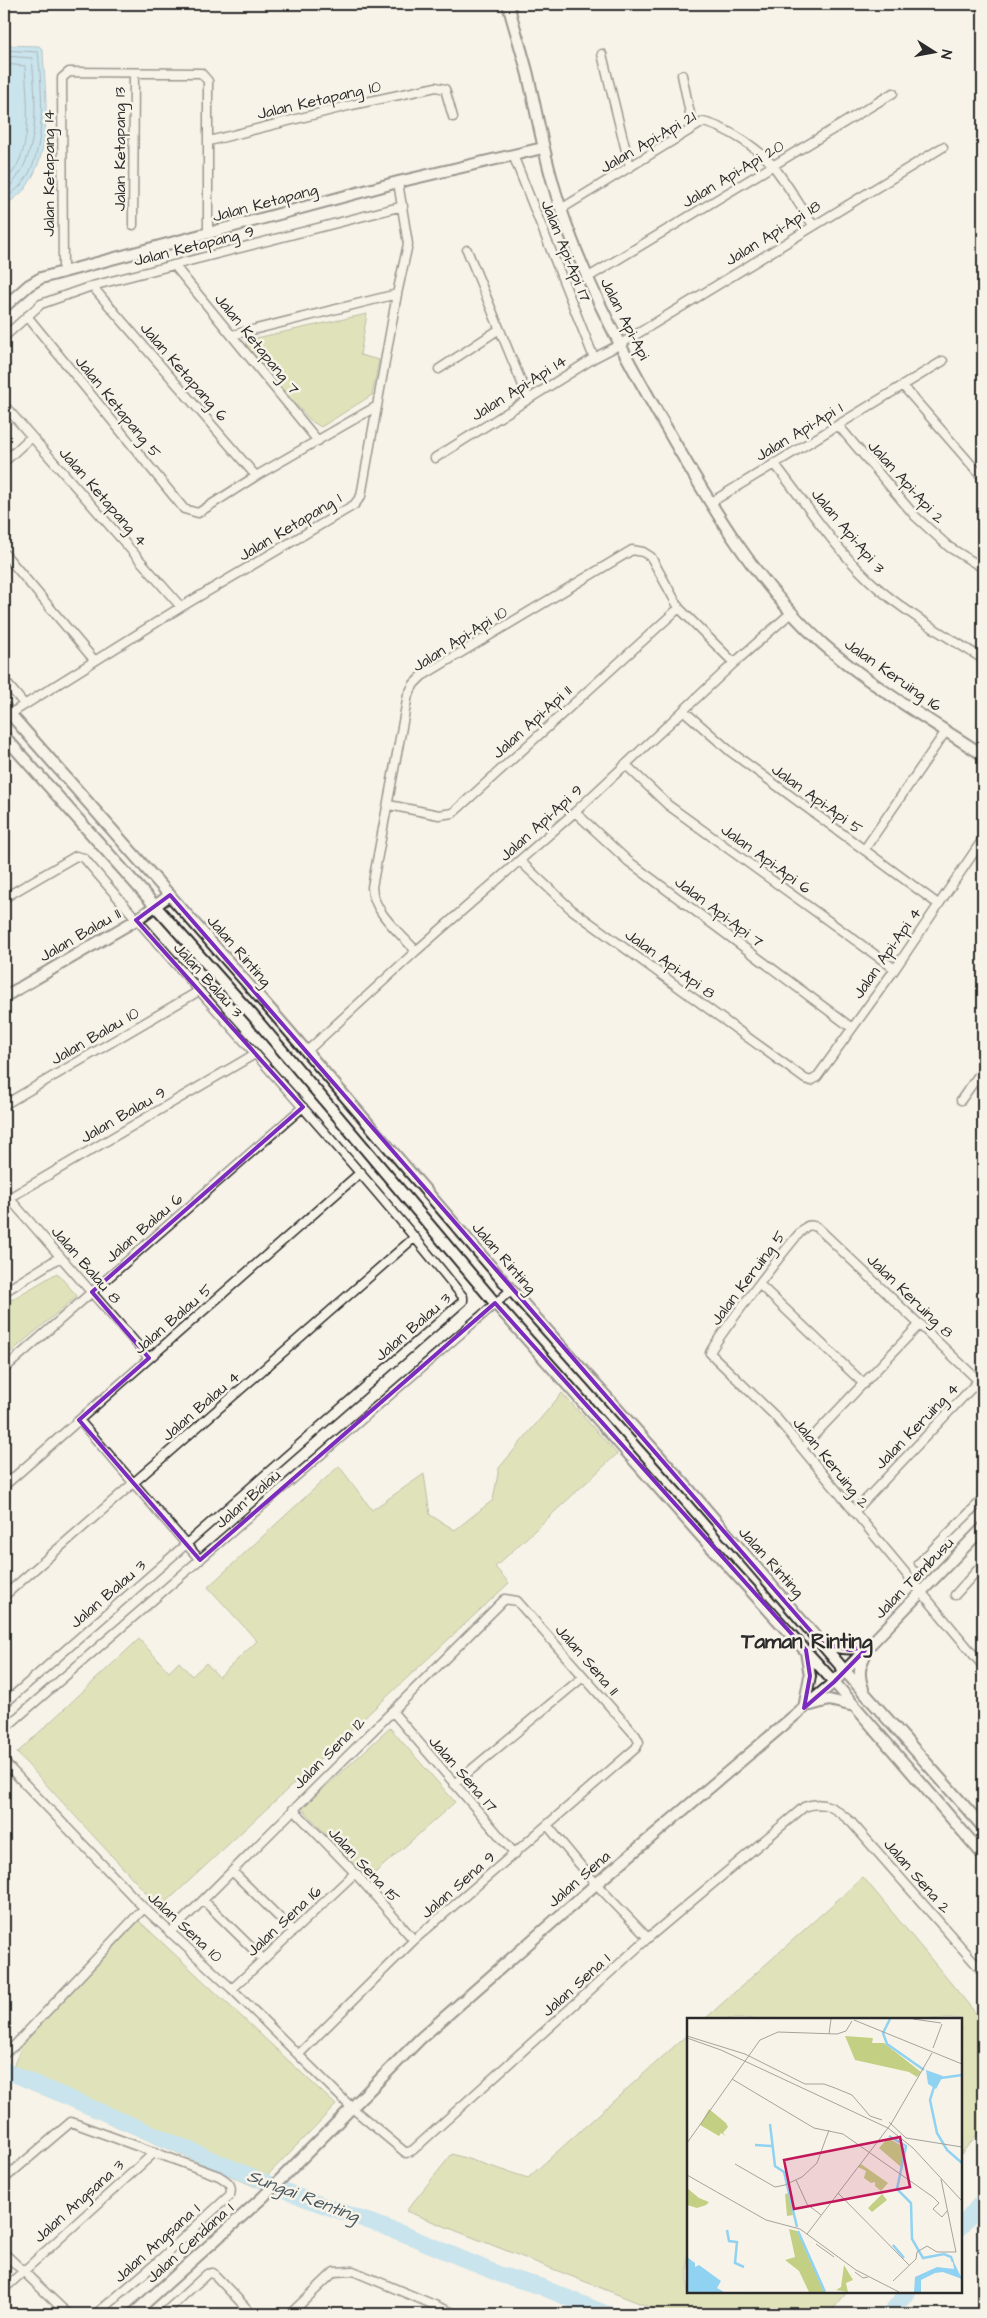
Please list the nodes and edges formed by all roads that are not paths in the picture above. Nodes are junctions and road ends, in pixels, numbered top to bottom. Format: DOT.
graph roads {
  1 [pos="508,4"];
  2 [pos="602,54"];
  3 [pos="134,74"];
  4 [pos="682,75"];
  5 [pos="893,93"];
  6 [pos="453,117"];
  7 [pos="693,128"];
  8 [pos="209,141"];
  9 [pos="943,147"];
  10 [pos="543,148"];
  11 [pos="513,155"];
  12 [pos="773,166"];
  13 [pos="630,167"];
  14 [pos="398,182"];
  15 [pos="403,206"];
  16 [pos="561,209"];
  17 [pos="133,225"];
  18 [pos="812,225"];
  19 [pos="208,234"];
  20 [pos="468,250"];
  21 [pos="174,265"];
  22 [pos="63,272"];
  23 [pos="588,278"];
  24 [pos="92,286"];
  25 [pos="397,294"];
  26 [pos="4,307"];
  27 [pos="27,316"];
  28 [pos="498,330"];
  29 [pos="232,335"];
  30 [pos="4,337"];
  31 [pos="619,345"];
  32 [pos="594,358"];
  33 [pos="943,361"];
  34 [pos="438,369"];
  35 [pos="903,386"];
  36 [pos="528,398"];
  37 [pos="4,405"];
  38 [pos="377,406"];
  39 [pos="838,425"];
  40 [pos="31,437"];
  41 [pos="318,441"];
  42 [pos="435,458"];
  43 [pos="4,462"];
  44 [pos="774,463"];
  45 [pos="256,476"];
  46 [pos="983,478"];
  47 [pos="710,503"];
  48 [pos="4,553"];
  49 [pos="983,568"];
  50 [pos="181,607"];
  51 [pos="679,608"];
  52 [pos="792,612"];
  53 [pos="983,659"];
  54 [pos="95,661"];
  55 [pos="734,663"];
  56 [pos="4,680"];
  57 [pos="24,704"];
  58 [pos="7,710"];
  59 [pos="684,711"];
  60 [pos="946,731"];
  61 [pos="4,736"];
  62 [pos="983,755"];
  63 [pos="625,764"];
  64 [pos="389,805"];
  65 [pos="575,812"];
  66 [pos="983,839"];
  67 [pos="864,850"];
  68 [pos="520,861"];
  69 [pos="170,895"];
  70 [pos="4,898"];
  71 [pos="938,904"];
  72 [pos="156,907"];
  73 [pos="136,920"];
  74 [pos="416,951"];
  75 [pos="895,969"];
  76 [pos="199,991"];
  77 [pos="4,997"];
  78 [pos="852,1028"];
  79 [pos="306,1052"];
  80 [pos="255,1054"];
  81 [pos="983,1069"];
  82 [pos="811,1081"];
  83 [pos="961,1100"];
  84 [pos="4,1106"];
  85 [pos="303,1107"];
  86 [pos="361,1172"];
  87 [pos="4,1190"];
  88 [pos="6,1200"];
  89 [pos="817,1227"];
  90 [pos="416,1237"];
  91 [pos="60,1257"];
  92 [pos="760,1285"];
  93 [pos="511,1290"];
  94 [pos="4,1292"];
  95 [pos="92,1292"];
  96 [pos="496,1303"];
  97 [pos="920,1324"];
  98 [pos="149,1358"];
  99 [pos="713,1358"];
  100 [pos="4,1369"];
  101 [pos="982,1380"];
  102 [pos="864,1384"];
  103 [pos="79,1420"];
  104 [pos="802,1448"];
  105 [pos="133,1483"];
  106 [pos="4,1486"];
  107 [pos="983,1499"];
  108 [pos="854,1512"];
  109 [pos="983,1528"];
  110 [pos="186,1544"];
  111 [pos="200,1560"];
  112 [pos="919,1563"];
  113 [pos="983,1564"];
  114 [pos="922,1592"];
  115 [pos="955,1594"];
  116 [pos="4,1596"];
  117 [pos="511,1599"];
  118 [pos="821,1643"];
  119 [pos="870,1645"];
  120 [pos="806,1650"];
  121 [pos="983,1666"];
  122 [pos="845,1671"];
  123 [pos="583,1677"];
  124 [pos="834,1682"];
  125 [pos="866,1695"];
  126 [pos="4,1704"];
  127 [pos="855,1707"];
  128 [pos="804,1708"];
  129 [pos="392,1711"];
  130 [pos="4,1729"];
  131 [pos="639,1742"];
  132 [pos="4,1762"];
  133 [pos="454,1784"];
  134 [pos="826,1804"];
  135 [pos="293,1810"];
  136 [pos="547,1825"];
  137 [pos="983,1827"];
  138 [pos="515,1854"];
  139 [pos="983,1855"];
  140 [pos="232,1871"];
  141 [pos="355,1873"];
  142 [pos="596,1884"];
  143 [pos="203,1900"];
  144 [pos="144,1908"];
  145 [pos="293,1931"];
  146 [pos="170,1932"];
  147 [pos="648,1938"];
  148 [pos="414,1940"];
  149 [pos="263,1959"];
  150 [pos="982,1968"];
  151 [pos="232,1989"];
  152 [pos="4,2053"];
  153 [pos="299,2054"];
  154 [pos="351,2107"];
  155 [pos="155,2152"];
  156 [pos="4,2179"];
  157 [pos="4,2253"];
  158 [pos="22,2270"];
  159 [pos="4,2289"];
  160 [pos="68,2314"];
  161 [pos="96,2314"];
  162 [pos="133,2314"];
  163 [pos="163,2314"];
  164 [pos="252,2314"];
  165 [pos="290,2314"];
  166 [pos="454,2314"];
  1 -- 10 [label="main road, Jalan Api-Api"];
  2 -- 13 [label="street"];
  3 -- 8 [label="street"];
  3 -- 17 [label="street, Jalan Ketapang 13"];
  3 -- 22 [label="street, Jalan Ketapang 14"];
  4 -- 7 [label="street"];
  5 -- 12 [label="street, Jalan Api-Api 20"];
  6 -- 8 [label="street, Jalan Ketapang 10"];
  7 -- 12 [label="street, Jalan Api-Api 21"];
  7 -- 13 [label="street, Jalan Api-Api 21"];
  8 -- 19 [label="street"];
  9 -- 18 [label="street, Jalan Api-Api 18"];
  10 -- 11 [label="main road, Jalan Ketapang"];
  10 -- 16 [label="main road, Jalan Api-Api"];
  11 -- 14 [label="main road, Jalan Ketapang"];
  11 -- 32 [label="street, Jalan Api-Api 17"];
  12 -- 18 [label="street, Jalan Api-Api 21"];
  12 -- 23 [label="street, Jalan Api-Api 20"];
  13 -- 16 [label="street, Jalan Api-Api 21"];
  14 -- 15 [label="street, Jalan Ketapang 1"];
  14 -- 19 [label="main road, Jalan Ketapang"];
  15 -- 21 [label="street, Jalan Ketapang 9"];
  15 -- 25 [label="street, Jalan Ketapang 1"];
  16 -- 23 [label="main road, Jalan Api-Api"];
  18 -- 31 [label="street, Jalan Api-Api 18"];
  19 -- 22 [label="main road, Jalan Ketapang"];
  20 -- 28 [label="street"];
  21 -- 24 [label="street, Jalan Ketapang 9"];
  21 -- 29 [label="street, Jalan Ketapang 7"];
  22 -- 26 [label="main road, Jalan Ketapang"];
  23 -- 31 [label="main road, Jalan Api-Api"];
  24 -- 27 [label="street, Jalan Ketapang 9"];
  24 -- 45 [label="street, Jalan Ketapang 6"];
  25 -- 29 [label="street"];
  25 -- 38 [label="street, Jalan Ketapang 1"];
  27 -- 30 [label="street, Jalan Ketapang 9"];
  27 -- 45 [label="street, Jalan Ketapang 5"];
  28 -- 34 [label="street"];
  28 -- 36 [label="street"];
  29 -- 41 [label="street, Jalan Ketapang 7"];
  31 -- 32 [label="street, Jalan Api-Api 14"];
  31 -- 47 [label="main road, Jalan Api-Api"];
  32 -- 36 [label="street, Jalan Api-Api 14"];
  33 -- 35 [label="street, Jalan Api-Api 1"];
  35 -- 39 [label="street, Jalan Api-Api 1"];
  35 -- 46 [label="street"];
  36 -- 42 [label="street, Jalan Api-Api 14"];
  37 -- 40 [label="street, Jalan Ketapang 4"];
  38 -- 41 [label="street"];
  38 -- 50 [label="street, Jalan Ketapang 1"];
  39 -- 44 [label="street, Jalan Api-Api 1"];
  39 -- 49 [label="street, Jalan Api-Api 2"];
  40 -- 43 [label="street"];
  40 -- 50 [label="street, Jalan Ketapang 4"];
  41 -- 45 [label="street"];
  44 -- 47 [label="street, Jalan Api-Api 1"];
  44 -- 53 [label="street, Jalan Api-Api 3"];
  47 -- 52 [label="main road, Jalan Api-Api"];
  48 -- 54 [label="street"];
  50 -- 54 [label="street, Jalan Ketapang 1"];
  51 -- 55 [label="street, Jalan Api-Api 10"];
  51 -- 64 [label="street, Jalan Api-Api 11"];
  51 -- 64 [label="street, Jalan Api-Api 10"];
  52 -- 55 [label="street, Jalan Api-Api 9"];
  52 -- 60 [label="main road, Jalan Keruing 16"];
  54 -- 57 [label="street, Jalan Ketapang 1"];
  55 -- 59 [label="street, Jalan Api-Api 9"];
  56 -- 57 [label="street"];
  57 -- 58 [label="street, Jalan Ketapang 1"];
  58 -- 69 [label="main road, Jalan Rinting"];
  59 -- 63 [label="street, Jalan Api-Api 9"];
  59 -- 67 [label="street, Jalan Api-Api 5"];
  60 -- 62 [label="main road, Jalan Keruing 16"];
  60 -- 67 [label="street"];
  61 -- 72 [label="main road, Jalan Rinting"];
  63 -- 65 [label="street, Jalan Api-Api 9"];
  63 -- 75 [label="street, Jalan Api-Api 6"];
  64 -- 74 [label="street, Jalan Api-Api 10"];
  65 -- 68 [label="street, Jalan Api-Api 9"];
  65 -- 78 [label="street, Jalan Api-Api 7"];
  66 -- 71 [label="street, Jalan Api-Api 4"];
  67 -- 71 [label="street, Jalan Api-Api 5"];
  68 -- 74 [label="street, Jalan Api-Api 9"];
  68 -- 82 [label="street, Jalan Api-Api 8"];
  69 -- 72 [label="main road, Jalan Balau 11"];
  69 -- 79 [label="main road, Jalan Rinting"];
  70 -- 73 [label="street, Jalan Balau 3"];
  71 -- 75 [label="street, Jalan Api-Api 4"];
  72 -- 73 [label="main road, Jalan Balau 11"];
  72 -- 96 [label="main road, Jalan Rinting"];
  73 -- 76 [label="street, Jalan Balau 3"];
  73 -- 77 [label="main road, Jalan Balau 11"];
  74 -- 79 [label="street, Jalan Api-Api 9"];
  75 -- 78 [label="street, Jalan Api-Api 4"];
  76 -- 80 [label="street, Jalan Balau 3"];
  76 -- 84 [label="street, Jalan Balau 10"];
  78 -- 82 [label="street, Jalan Api-Api 4"];
  79 -- 93 [label="main road, Jalan Rinting"];
  80 -- 85 [label="street, Jalan Balau 3"];
  80 -- 88 [label="street, Jalan Balau 9"];
  81 -- 83 [label="street"];
  85 -- 86 [label="street, Jalan Balau 3"];
  85 -- 95 [label="street, Jalan Balau 6"];
  86 -- 90 [label="street, Jalan Balau 3"];
  86 -- 98 [label="street, Jalan Balau 5"];
  87 -- 88 [label="street, Jalan Balau 8"];
  88 -- 91 [label="street, Jalan Balau 8"];
  89 -- 92 [label="street, Jalan Keruing 5"];
  89 -- 97 [label="street, Jalan Keruing 8"];
  90 -- 105 [label="street, Jalan Balau 4"];
  90 -- 110 [label="street, Jalan Balau 3"];
  91 -- 94 [label="street"];
  91 -- 95 [label="street, Jalan Balau 8"];
  92 -- 99 [label="street, Jalan Keruing 5"];
  92 -- 102 [label="street"];
  93 -- 96 [label="street, Jalan Balau"];
  93 -- 118 [label="main road, Jalan Rinting"];
  95 -- 98 [label="street, Jalan Balau 8"];
  95 -- 100 [label="street, Jalan Balau 6"];
  96 -- 111 [label="street, Jalan Balau"];
  96 -- 120 [label="main road, Jalan Rinting"];
  97 -- 101 [label="street, Jalan Keruing 8"];
  97 -- 102 [label="street"];
  98 -- 103 [label="street, Jalan Balau 5"];
  99 -- 104 [label="street, Jalan Keruing 2"];
  101 -- 108 [label="street, Jalan Keruing 4"];
  102 -- 104 [label="street"];
  103 -- 105 [label="street"];
  103 -- 106 [label="street, Jalan Balau 5"];
  104 -- 108 [label="street, Jalan Keruing 2"];
  105 -- 110 [label="street"];
  105 -- 116 [label="street, Jalan Balau 4"];
  107 -- 112 [label="street"];
  108 -- 114 [label="street, Jalan Keruing 2"];
  109 -- 114 [label="main road, Jalan Tembusu"];
  110 -- 111 [label="street"];
  110 -- 126 [label="street, Jalan Balau 3"];
  111 -- 130 [label="street, Jalan Balau"];
  113 -- 115 [label="street"];
  114 -- 119 [label="main road, Jalan Tembusu"];
  114 -- 121 [label="street, Jalan Keruing 2"];
  117 -- 123 [label="street, Jalan Sena 11"];
  117 -- 129 [label="street, Jalan Sena 12"];
  118 -- 119 [label="main road"];
  118 -- 122 [label="main road, Jalan Rinting"];
  119 -- 122 [label="main road, Jalan Tembusu"];
  119 -- 125 [label="main road"];
  120 -- 124 [label="main road, Jalan Rinting"];
  120 -- 128 [label="main road"];
  122 -- 124 [label="main road, Jalan Tembusu"];
  122 -- 125 [label="main road, Jalan Rinting"];
  123 -- 131 [label="street, Jalan Sena 11"];
  123 -- 133 [label="street"];
  124 -- 127 [label="main road, Jalan Rinting"];
  124 -- 128 [label="main road, Jalan Sena"];
  125 -- 137 [label="main road, Jalan Rinting"];
  127 -- 128 [label="main road"];
  127 -- 139 [label="main road, Jalan Rinting"];
  128 -- 142 [label="main road, Jalan Sena"];
  129 -- 133 [label="street, Jalan Sena 17"];
  129 -- 135 [label="street, Jalan Sena 12"];
  131 -- 136 [label="street, Jalan Sena 9"];
  132 -- 144 [label="street, Jalan Sena 10"];
  133 -- 138 [label="street, Jalan Sena 17"];
  134 -- 147 [label="street, Jalan Sena 1"];
  134 -- 150 [label="street, Jalan Sena 2"];
  135 -- 140 [label="street, Jalan Sena 12"];
  135 -- 141 [label="street, Jalan Sena 15"];
  136 -- 138 [label="street, Jalan Sena 9"];
  136 -- 142 [label="street"];
  138 -- 148 [label="street, Jalan Sena 9"];
  140 -- 143 [label="street, Jalan Sena 12"];
  140 -- 145 [label="street"];
  141 -- 145 [label="street, Jalan Sena 16"];
  141 -- 148 [label="street, Jalan Sena 15"];
  142 -- 147 [label="street"];
  142 -- 154 [label="main road, Jalan Sena"];
  143 -- 146 [label="street, Jalan Sena 12"];
  143 -- 149 [label="street"];
  144 -- 146 [label="street, Jalan Sena 10"];
  144 -- 152 [label="street"];
  145 -- 149 [label="street, Jalan Sena 16"];
  146 -- 151 [label="street, Jalan Sena 10"];
  147 -- 154 [label="street, Jalan Sena 1"];
  148 -- 153 [label="street, Jalan Sena 9"];
  149 -- 151 [label="street, Jalan Sena 16"];
  151 -- 153 [label="street, Jalan Sena 10"];
  153 -- 154 [label="street, Jalan Sena 10"];
  154 -- 162 [label="main road, Jalan Cendana 1"];
  155 -- 156 [label="street"];
  155 -- 158 [label="street, Jalan Angsana 3"];
  155 -- 161 [label="street, Jalan Angsana 1"];
  157 -- 158 [label="street"];
  158 -- 159 [label="street, Jalan Angsana 3"];
  158 -- 160 [label="street"];
  163 -- 164 [label="street"];
  165 -- 166 [label="street"];
}
